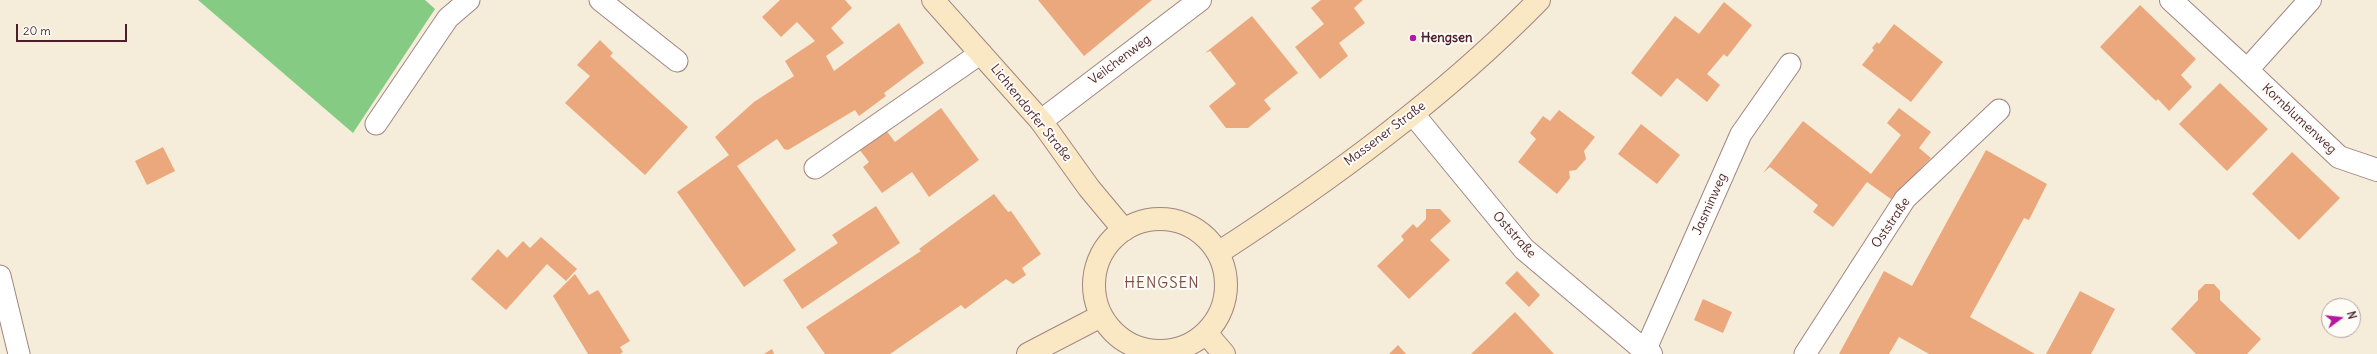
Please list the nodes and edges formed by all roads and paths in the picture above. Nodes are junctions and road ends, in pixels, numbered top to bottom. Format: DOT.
graph roads {
  1 [pos="469,0"];
  2 [pos="600,0"];
  3 [pos="933,0"];
  4 [pos="1200,0"];
  5 [pos="1539,0"];
  6 [pos="2171,0"];
  7 [pos="2310,0"];
  8 [pos="982,52"];
  9 [pos="677,61"];
  10 [pos="1790,64"];
  11 [pos="2246,70"];
  12 [pos="1999,110"];
  13 [pos="1413,114"];
  14 [pos="1041,121"];
  15 [pos="376,124"];
  16 [pos="815,168"];
  17 [pos="2377,170"];
  18 [pos="1124,230"];
  19 [pos="1218,253"];
  20 [pos="0,276"];
  21 [pos="1101,316"];
  22 [pos="1206,333"];
  23 [pos="1648,353"];
  24 [pos="19,354"];
  25 [pos="1028,354"];
  26 [pos="1224,354"];
  27 [pos="1805,354"];
  1 -- 15 [label="lane"];
  2 -- 9 [label="lane"];
  3 -- 8 [label="main road, Lichtendorfer Straße"];
  4 -- 14 [label="street, Veilchenweg"];
  5 -- 13 [label="main road, Massener Straße"];
  6 -- 11 [label="street, Kornblumenweg"];
  7 -- 11 [label="street"];
  8 -- 14 [label="main road, Lichtendorfer Straße"];
  8 -- 16 [label="lane"];
  10 -- 23 [label="lane, Jasminweg"];
  11 -- 17 [label="street, Kornblumenweg"];
  12 -- 27 [label="lane, Oststraße"];
  13 -- 19 [label="main road, Massener Straße"];
  13 -- 23 [label="street, Oststraße"];
  14 -- 18 [label="main road, Lichtendorfer Straße"];
  18 -- 19 [label="main road"];
  18 -- 21 [label="main road"];
  19 -- 22 [label="main road"];
  20 -- 24 [label="lane"];
  21 -- 22 [label="main road"];
  21 -- 25 [label="main road"];
  22 -- 26 [label="main road"];
}
